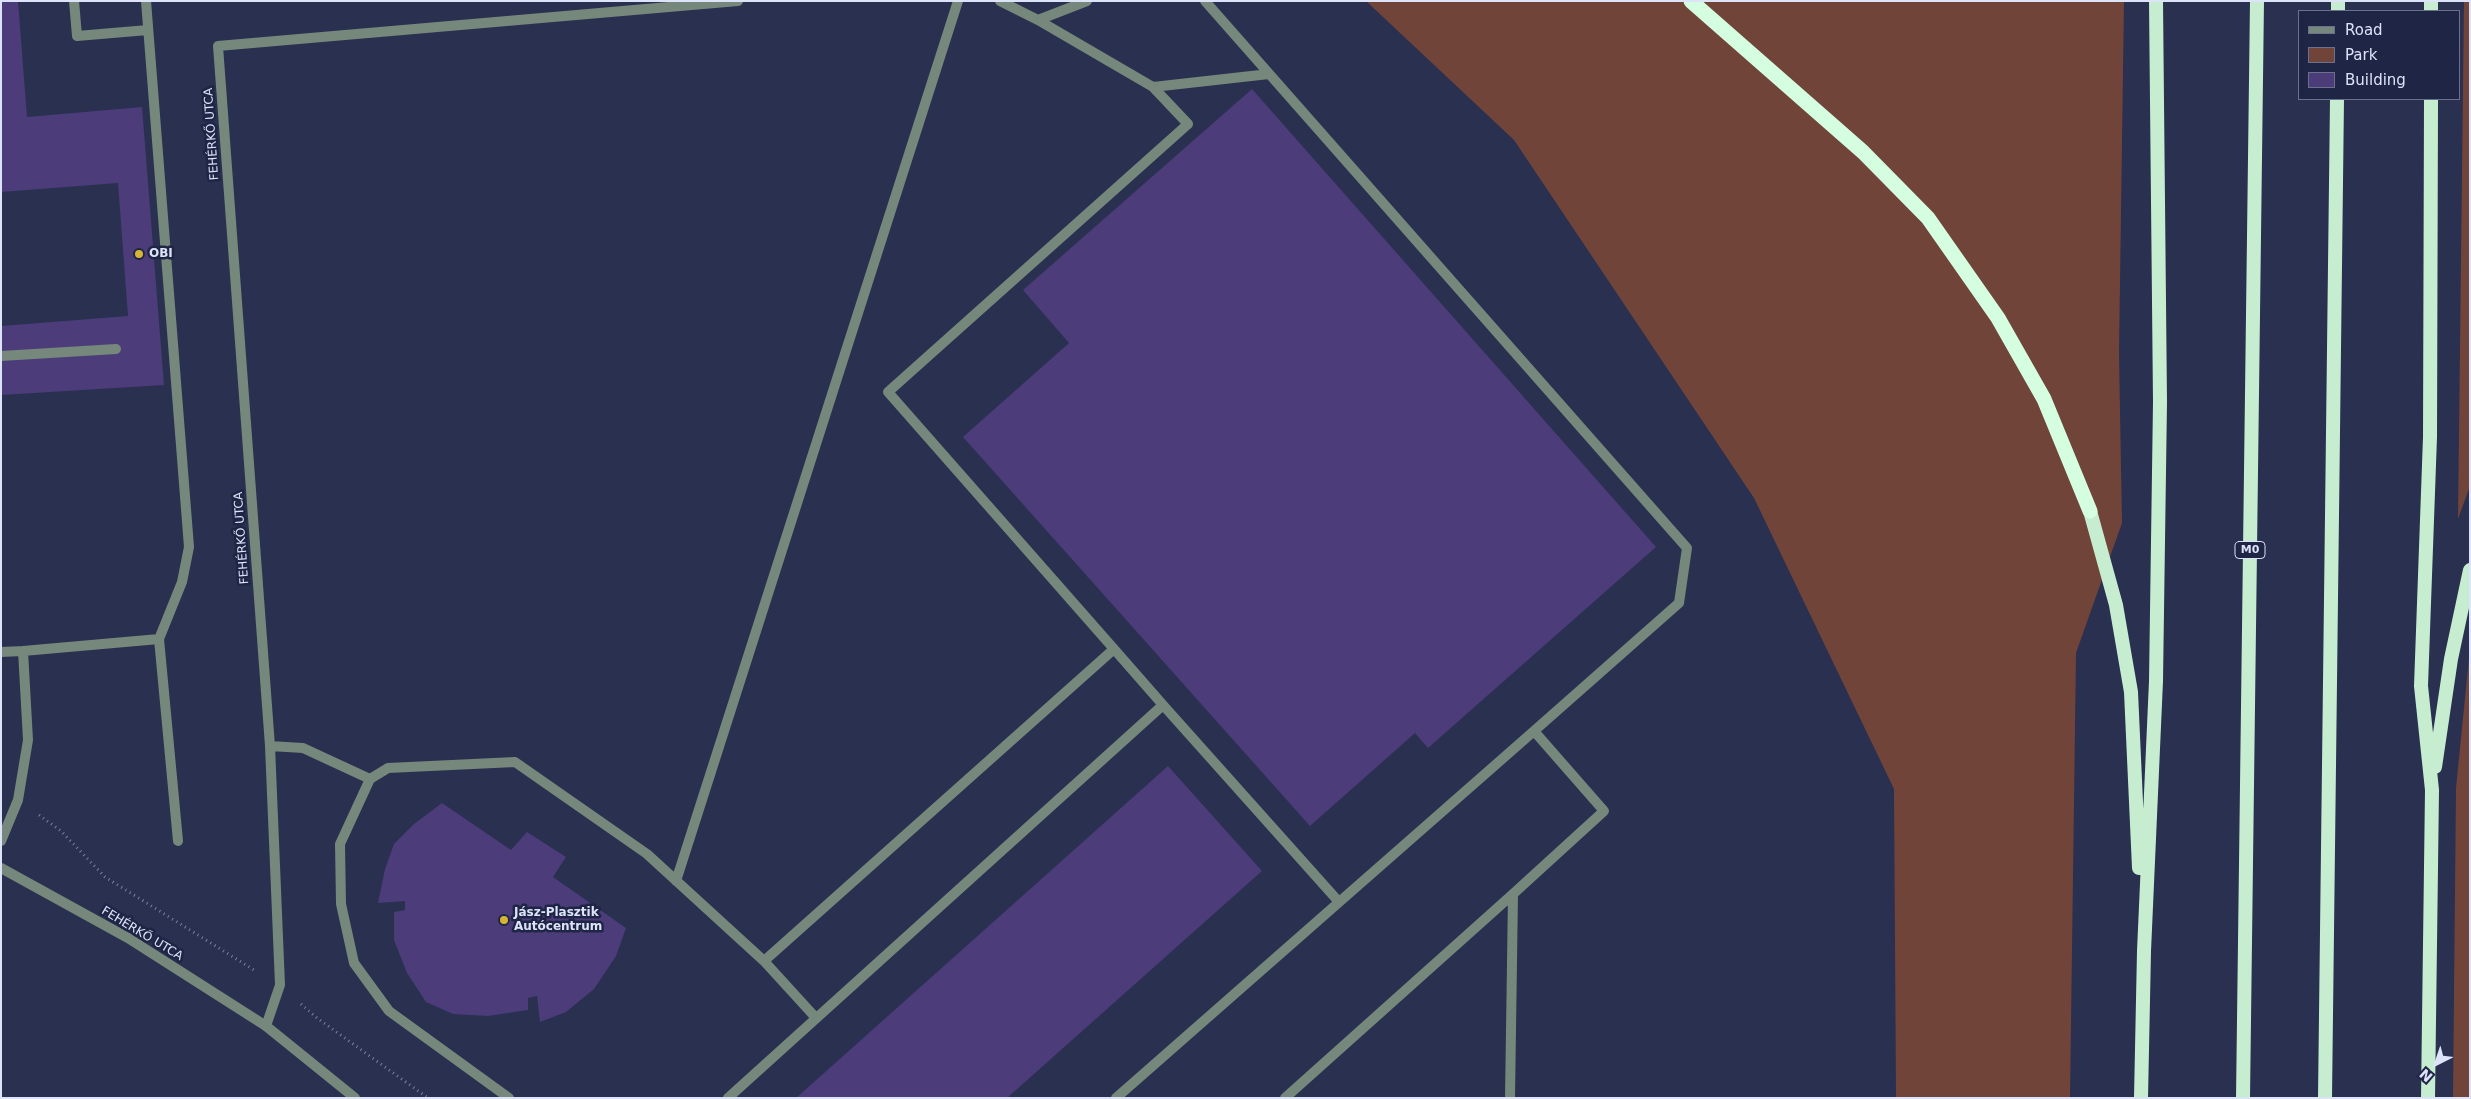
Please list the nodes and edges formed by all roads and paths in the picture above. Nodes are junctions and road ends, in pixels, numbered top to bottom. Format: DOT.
graph roads {
  1 [pos="74,1"];
  2 [pos="146,1"];
  3 [pos="738,1"];
  4 [pos="958,1"];
  5 [pos="1000,1"];
  6 [pos="1087,1"];
  7 [pos="1205,1"];
  8 [pos="1691,1"];
  9 [pos="2156,1"];
  10 [pos="2257,1"];
  11 [pos="1038,20"];
  12 [pos="148,30"];
  13 [pos="1269,74"];
  14 [pos="1153,87"];
  15 [pos="2337,100"];
  16 [pos="2431,100"];
  17 [pos="116,349"];
  18 [pos="1,356"];
  19 [pos="2090,511"];
  20 [pos="2470,570"];
  21 [pos="159,639"];
  22 [pos="1114,649"];
  23 [pos="23,650"];
  24 [pos="1,652"];
  25 [pos="1163,706"];
  26 [pos="1534,731"];
  27 [pos="270,746"];
  28 [pos="370,779"];
  29 [pos="2432,790"];
  30 [pos="18,800"];
  31 [pos="1,841"];
  32 [pos="178,841"];
  33 [pos="1,868"];
  34 [pos="676,881"];
  35 [pos="1513,894"];
  36 [pos="1339,902"];
  37 [pos="2144,951"];
  38 [pos="764,961"];
  39 [pos="280,985"];
  40 [pos="816,1018"];
  41 [pos="266,1026"];
  42 [pos="356,1098"];
  43 [pos="428,1098"];
  44 [pos="509,1098"];
  45 [pos="728,1098"];
  46 [pos="1116,1098"];
  47 [pos="1285,1098"];
  48 [pos="1510,1098"];
  49 [pos="2141,1098"];
  50 [pos="2243,1098"];
  51 [pos="2325,1098"];
  52 [pos="2428,1098"];
  1 -- 12 [label="street"];
  2 -- 12 [label="street"];
  3 -- 27 [label="street, FEHÉRKŐ UTCA"];
  4 -- 34 [label="street"];
  5 -- 11 [label="street"];
  6 -- 11 [label="street"];
  7 -- 13 [label="street"];
  8 -- 19 [label="highway"];
  9 -- 37 [label="highway"];
  10 -- 50 [label="highway, M0"];
  11 -- 14 [label="street"];
  12 -- 21 [label="street"];
  13 -- 14 [label="street"];
  13 -- 26 [label="street"];
  14 -- 22 [label="street"];
  15 -- 51 [label="highway"];
  16 -- 29 [label="highway"];
  17 -- 18 [label="street"];
  19 -- 37 [label="highway"];
  20 -- 29 [label="highway"];
  21 -- 23 [label="street"];
  21 -- 32 [label="street"];
  22 -- 25 [label="street"];
  22 -- 38 [label="street"];
  23 -- 24 [label="street"];
  23 -- 30 [label="street"];
  25 -- 36 [label="street"];
  25 -- 40 [label="street"];
  26 -- 35 [label="street"];
  26 -- 36 [label="street"];
  27 -- 28 [label="street"];
  27 -- 39 [label="street, FEHÉRKŐ UTCA"];
  28 -- 34 [label="street"];
  28 -- 44 [label="street"];
  29 -- 52 [label="highway"];
  30 -- 31 [label="street"];
  30 -- 39 [label="path"];
  33 -- 41 [label="street, FEHÉRKŐ UTCA"];
  34 -- 38 [label="street"];
  35 -- 47 [label="street"];
  35 -- 48 [label="street"];
  36 -- 46 [label="street"];
  37 -- 49 [label="highway"];
  38 -- 40 [label="street"];
  39 -- 41 [label="street, FEHÉRKŐ UTCA"];
  39 -- 43 [label="path"];
  40 -- 45 [label="street"];
  41 -- 42 [label="street, FEHÉRKŐ UTCA"];
}
